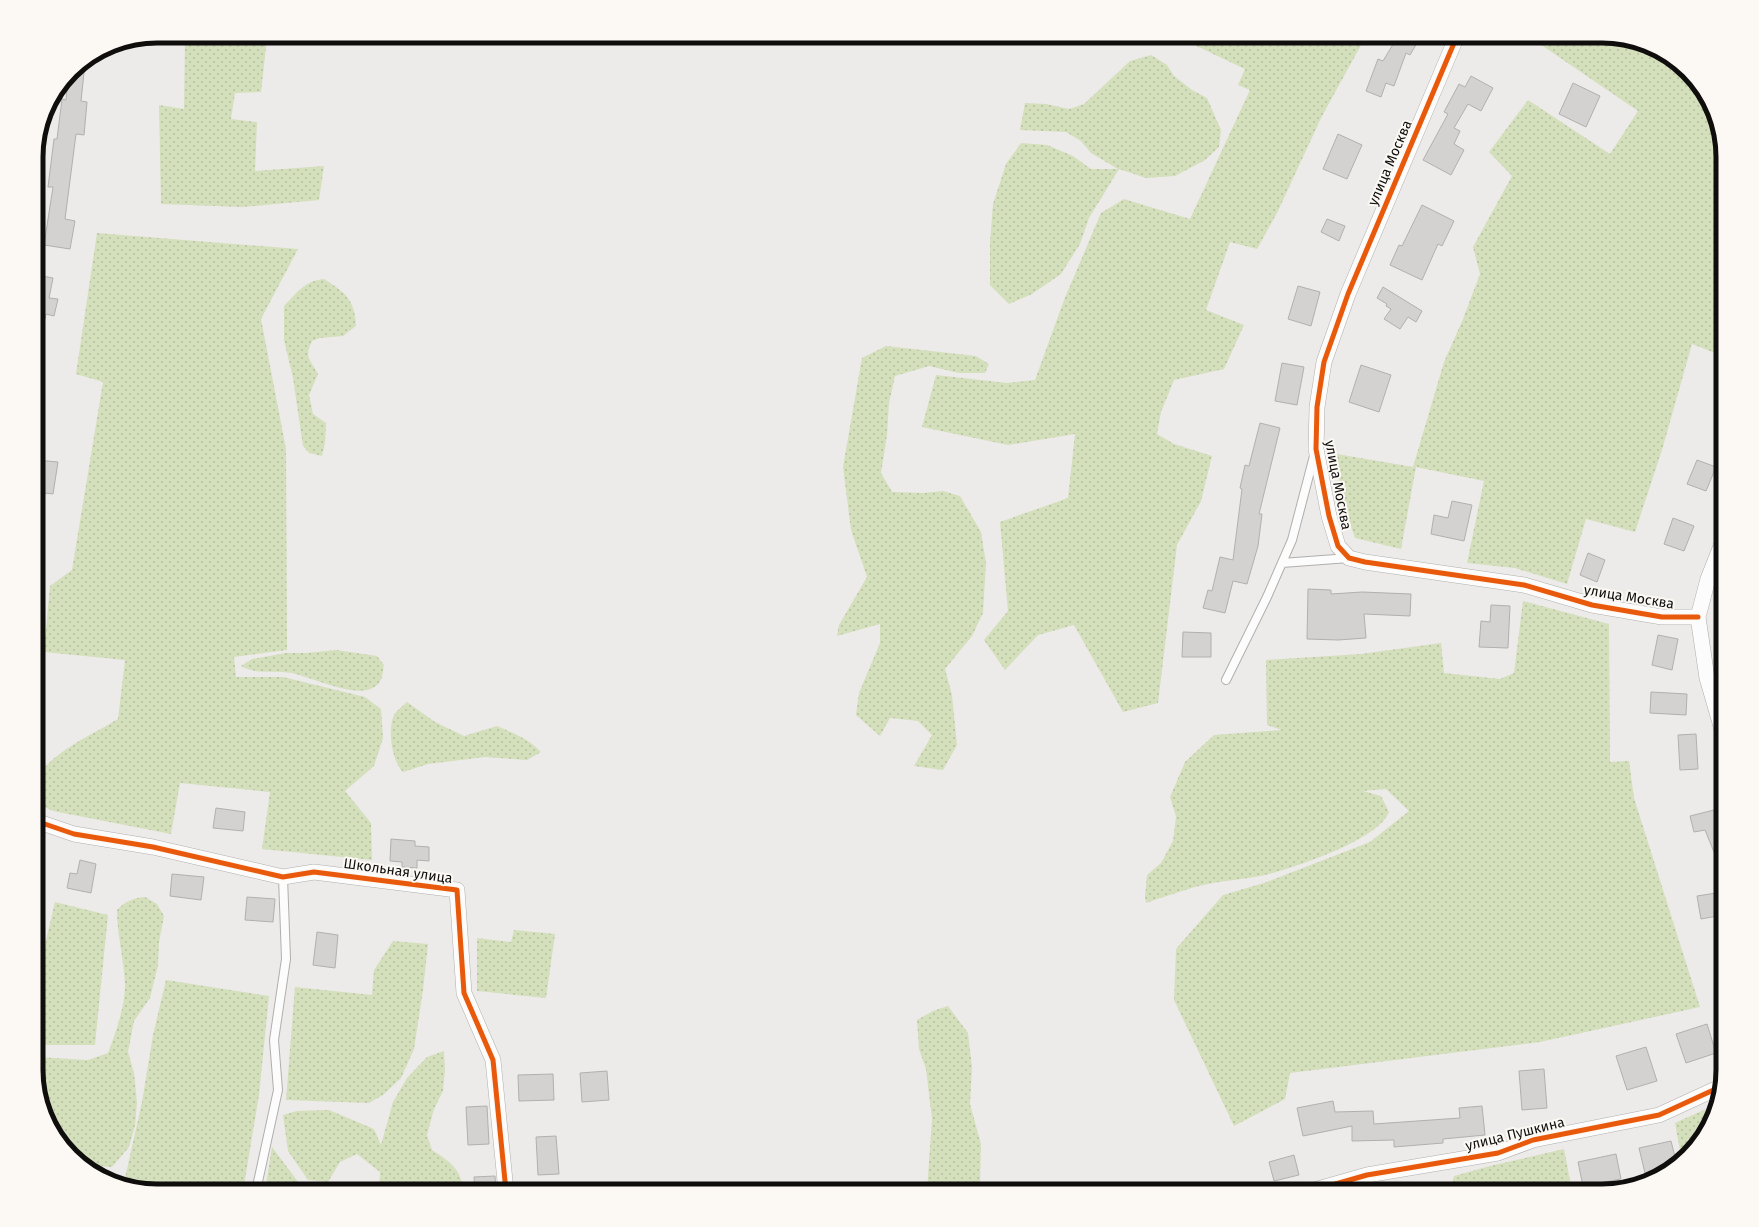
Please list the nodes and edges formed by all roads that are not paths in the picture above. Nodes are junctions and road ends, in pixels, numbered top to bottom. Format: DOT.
graph roads {
  1 [pos="1453,43"];
  2 [pos="1316,449"];
  3 [pos="1349,558"];
  4 [pos="1716,559"];
  5 [pos="1282,563"];
  6 [pos="1698,617"];
  7 [pos="1226,680"];
  8 [pos="1716,709"];
  9 [pos="43,823"];
  10 [pos="284,877"];
  11 [pos="1714,1090"];
  12 [pos="258,1184"];
  13 [pos="505,1184"];
  14 [pos="1336,1184"];
  1 -- 2 [label="street, улица Москва"];
  2 -- 3 [label="street, улица Москва"];
  2 -- 5 [label="lane"];
  3 -- 5 [label="lane"];
  3 -- 6 [label="street, улица Москва"];
  4 -- 6 [label="street"];
  5 -- 7 [label="lane"];
  6 -- 8 [label="street"];
  9 -- 10 [label="street, Школьная улица"];
  10 -- 12 [label="lane"];
  10 -- 13 [label="street, Школьная улица"];
  11 -- 14 [label="street, улица Пушкина"];
}
